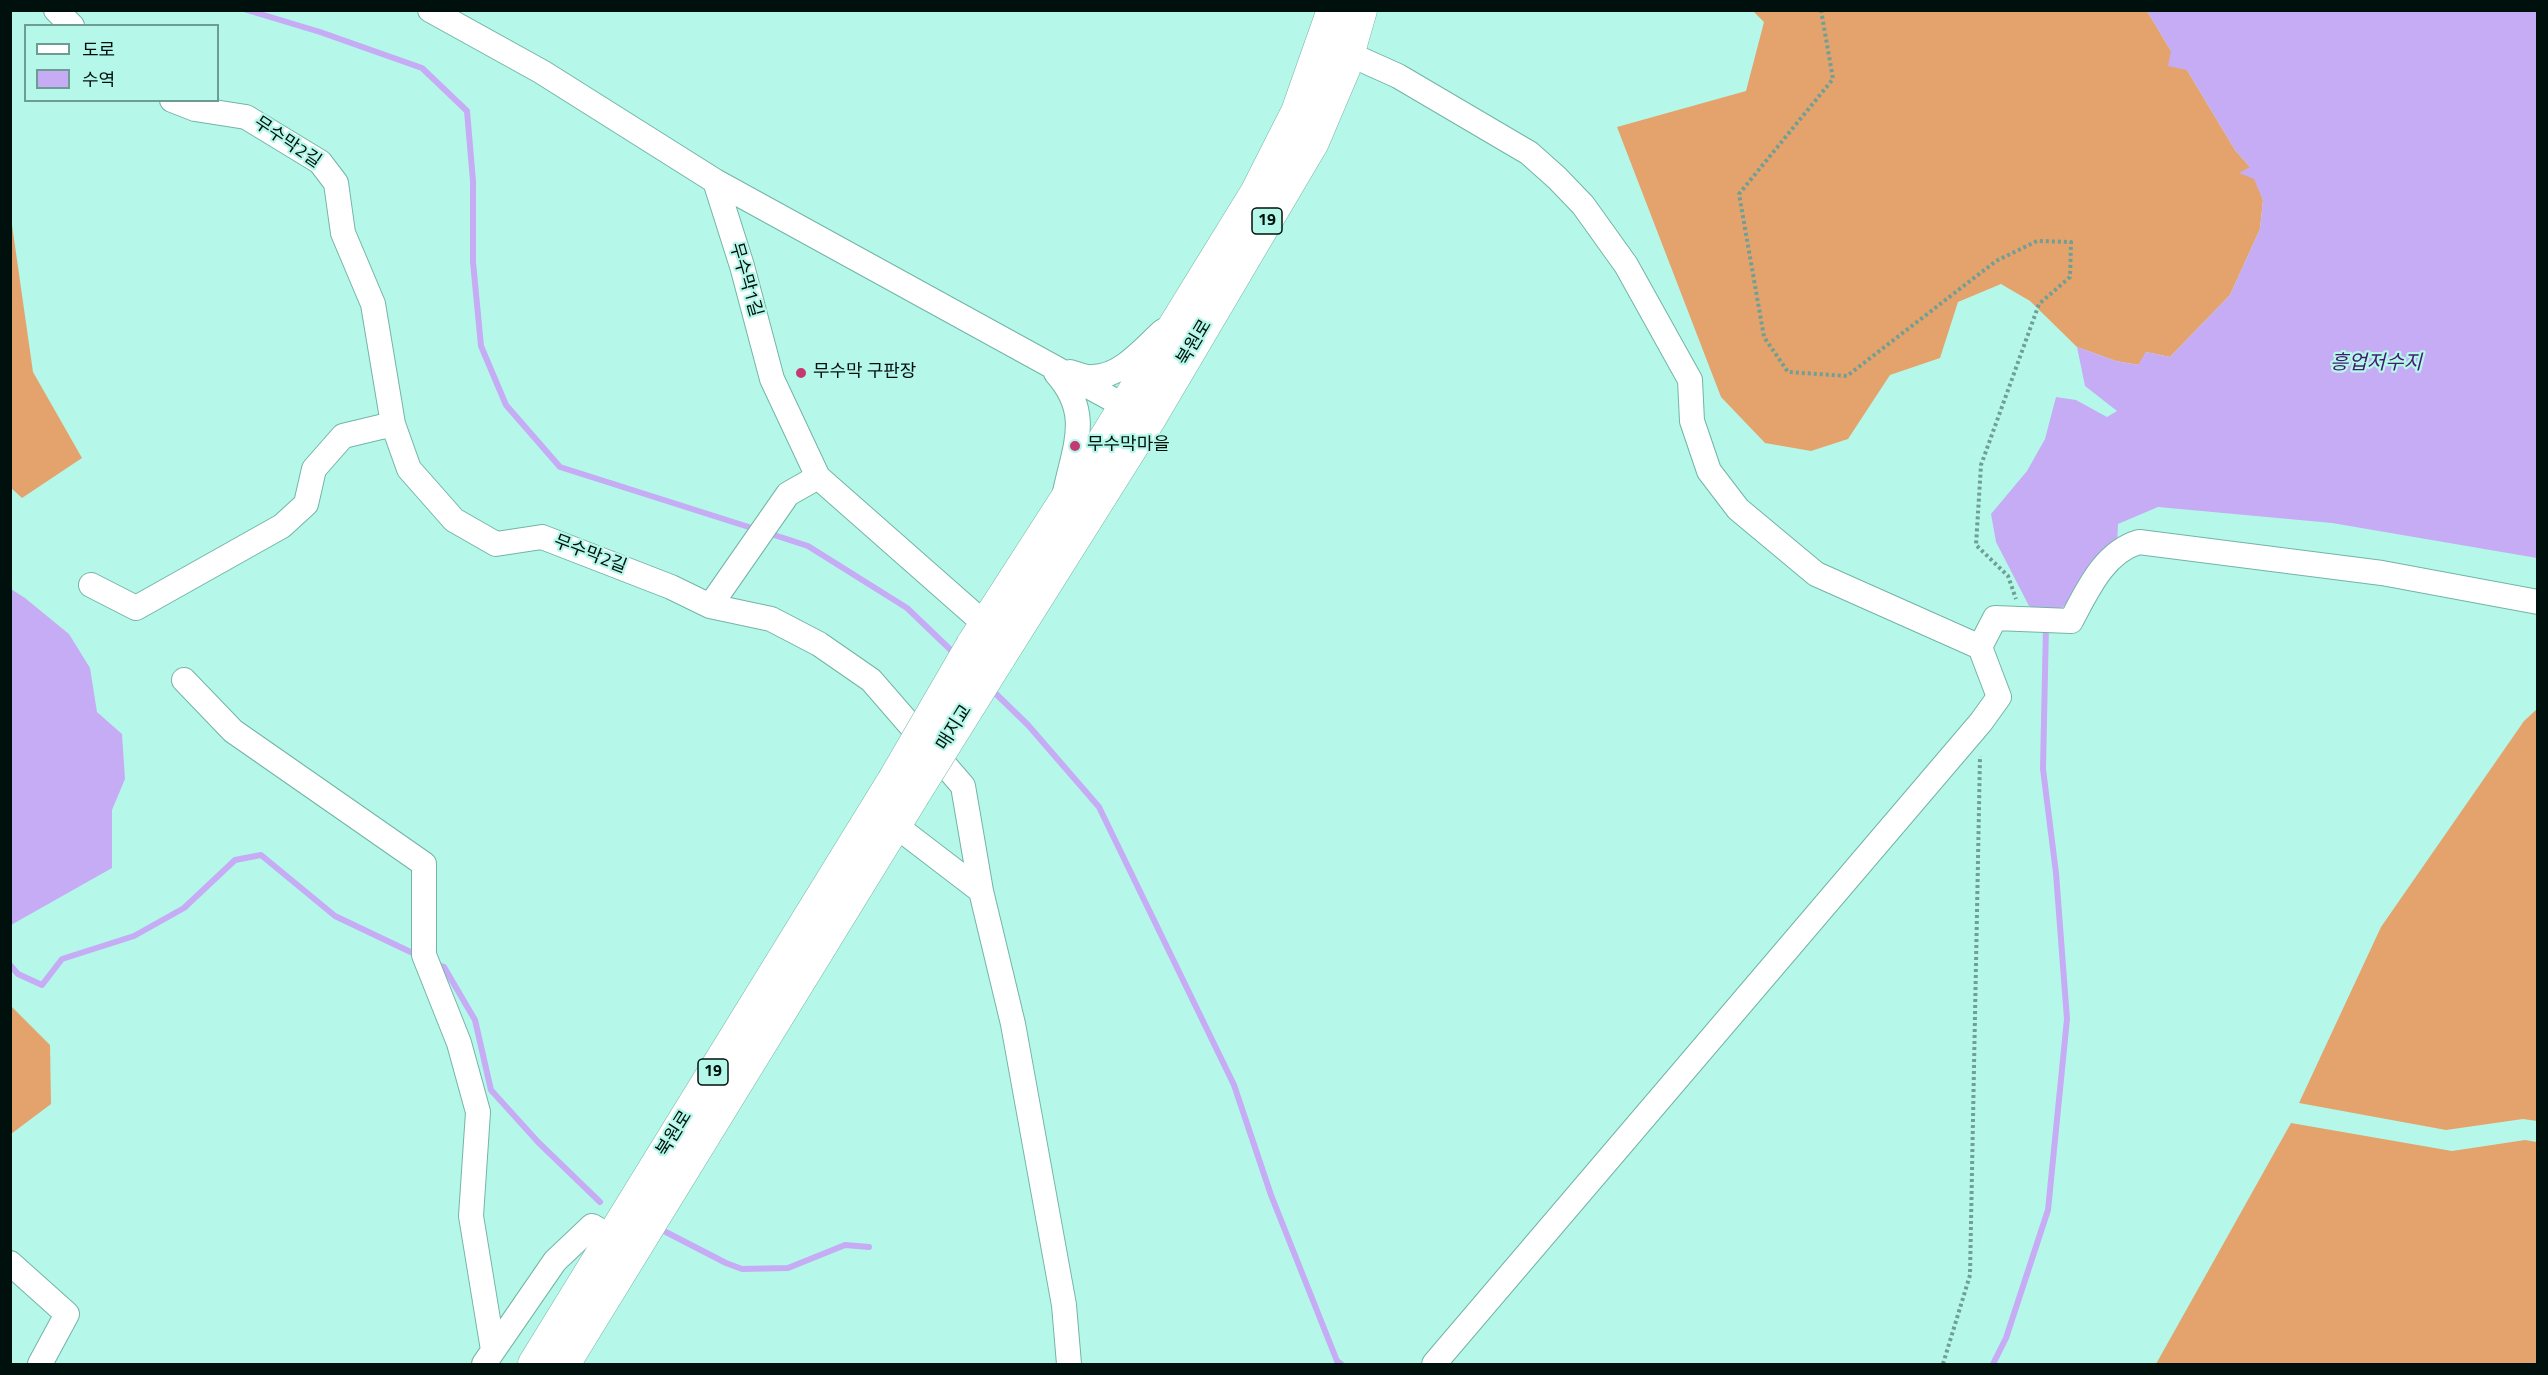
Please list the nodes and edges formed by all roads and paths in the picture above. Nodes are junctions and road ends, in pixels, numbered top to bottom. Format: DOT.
graph roads {
  1 [pos="56,10"];
  2 [pos="430,10"];
  3 [pos="1333,10"];
  4 [pos="1362,10"];
  5 [pos="1821,10"];
  6 [pos="70,24"];
  7 [pos="1349,54"];
  8 [pos="177,102"];
  9 [pos="715,181"];
  10 [pos="1177,318"];
  11 [pos="1053,369"];
  12 [pos="1136,413"];
  13 [pos="393,424"];
  14 [pos="818,477"];
  15 [pos="1062,506"];
  16 [pos="91,585"];
  17 [pos="2538,602"];
  18 [pos="710,606"];
  19 [pos="2024,621"];
  20 [pos="985,643"];
  21 [pos="1980,646"];
  22 [pos="184,680"];
  23 [pos="1981,722"];
  24 [pos="903,788"];
  25 [pos="885,818"];
  26 [pos="981,891"];
  27 [pos="611,1237"];
  28 [pos="10,1263"];
  29 [pos="488,1357"];
  30 [pos="40,1365"];
  31 [pos="534,1365"];
  32 [pos="564,1365"];
  33 [pos="1069,1365"];
  34 [pos="1434,1365"];
  35 [pos="1943,1365"];
  1 -- 6 [label="street"];
  2 -- 9 [label="street"];
  3 -- 10 [label="main road, 북원로 / 19"];
  4 -- 7 [label="main road, 북원로 / 19"];
  5 -- 19 [label="path"];
  7 -- 12 [label="main road, 북원로 / 19"];
  7 -- 21 [label="street"];
  8 -- 13 [label="street, 무수막2길"];
  9 -- 11 [label="street"];
  9 -- 14 [label="street, 무수막1길"];
  10 -- 11 [label="street"];
  10 -- 12 [label="main road, 북원로 / 19"];
  11 -- 12 [label="street"];
  11 -- 15 [label="street"];
  12 -- 15 [label="main road, 북원로 / 19"];
  12 -- 20 [label="main road, 북원로 / 19"];
  13 -- 16 [label="street"];
  13 -- 18 [label="street, 무수막2길"];
  14 -- 18 [label="street"];
  14 -- 20 [label="street, 무수막1길"];
  15 -- 20 [label="main road, 북원로 / 19"];
  17 -- 19 [label="street"];
  18 -- 26 [label="street, 무수막2길"];
  19 -- 21 [label="street"];
  20 -- 24 [label="main road, 매지교 / 19, bridge"];
  21 -- 23 [label="street"];
  22 -- 29 [label="street"];
  23 -- 34 [label="street"];
  23 -- 35 [label="path"];
  24 -- 25 [label="main road, 북원로 / 19"];
  25 -- 26 [label="street"];
  25 -- 27 [label="main road, 북원로 / 19"];
  25 -- 32 [label="main road, 북원로 / 19"];
  26 -- 33 [label="street"];
  27 -- 29 [label="street"];
  27 -- 31 [label="main road, 북원로 / 19"];
  28 -- 30 [label="street"];
}
